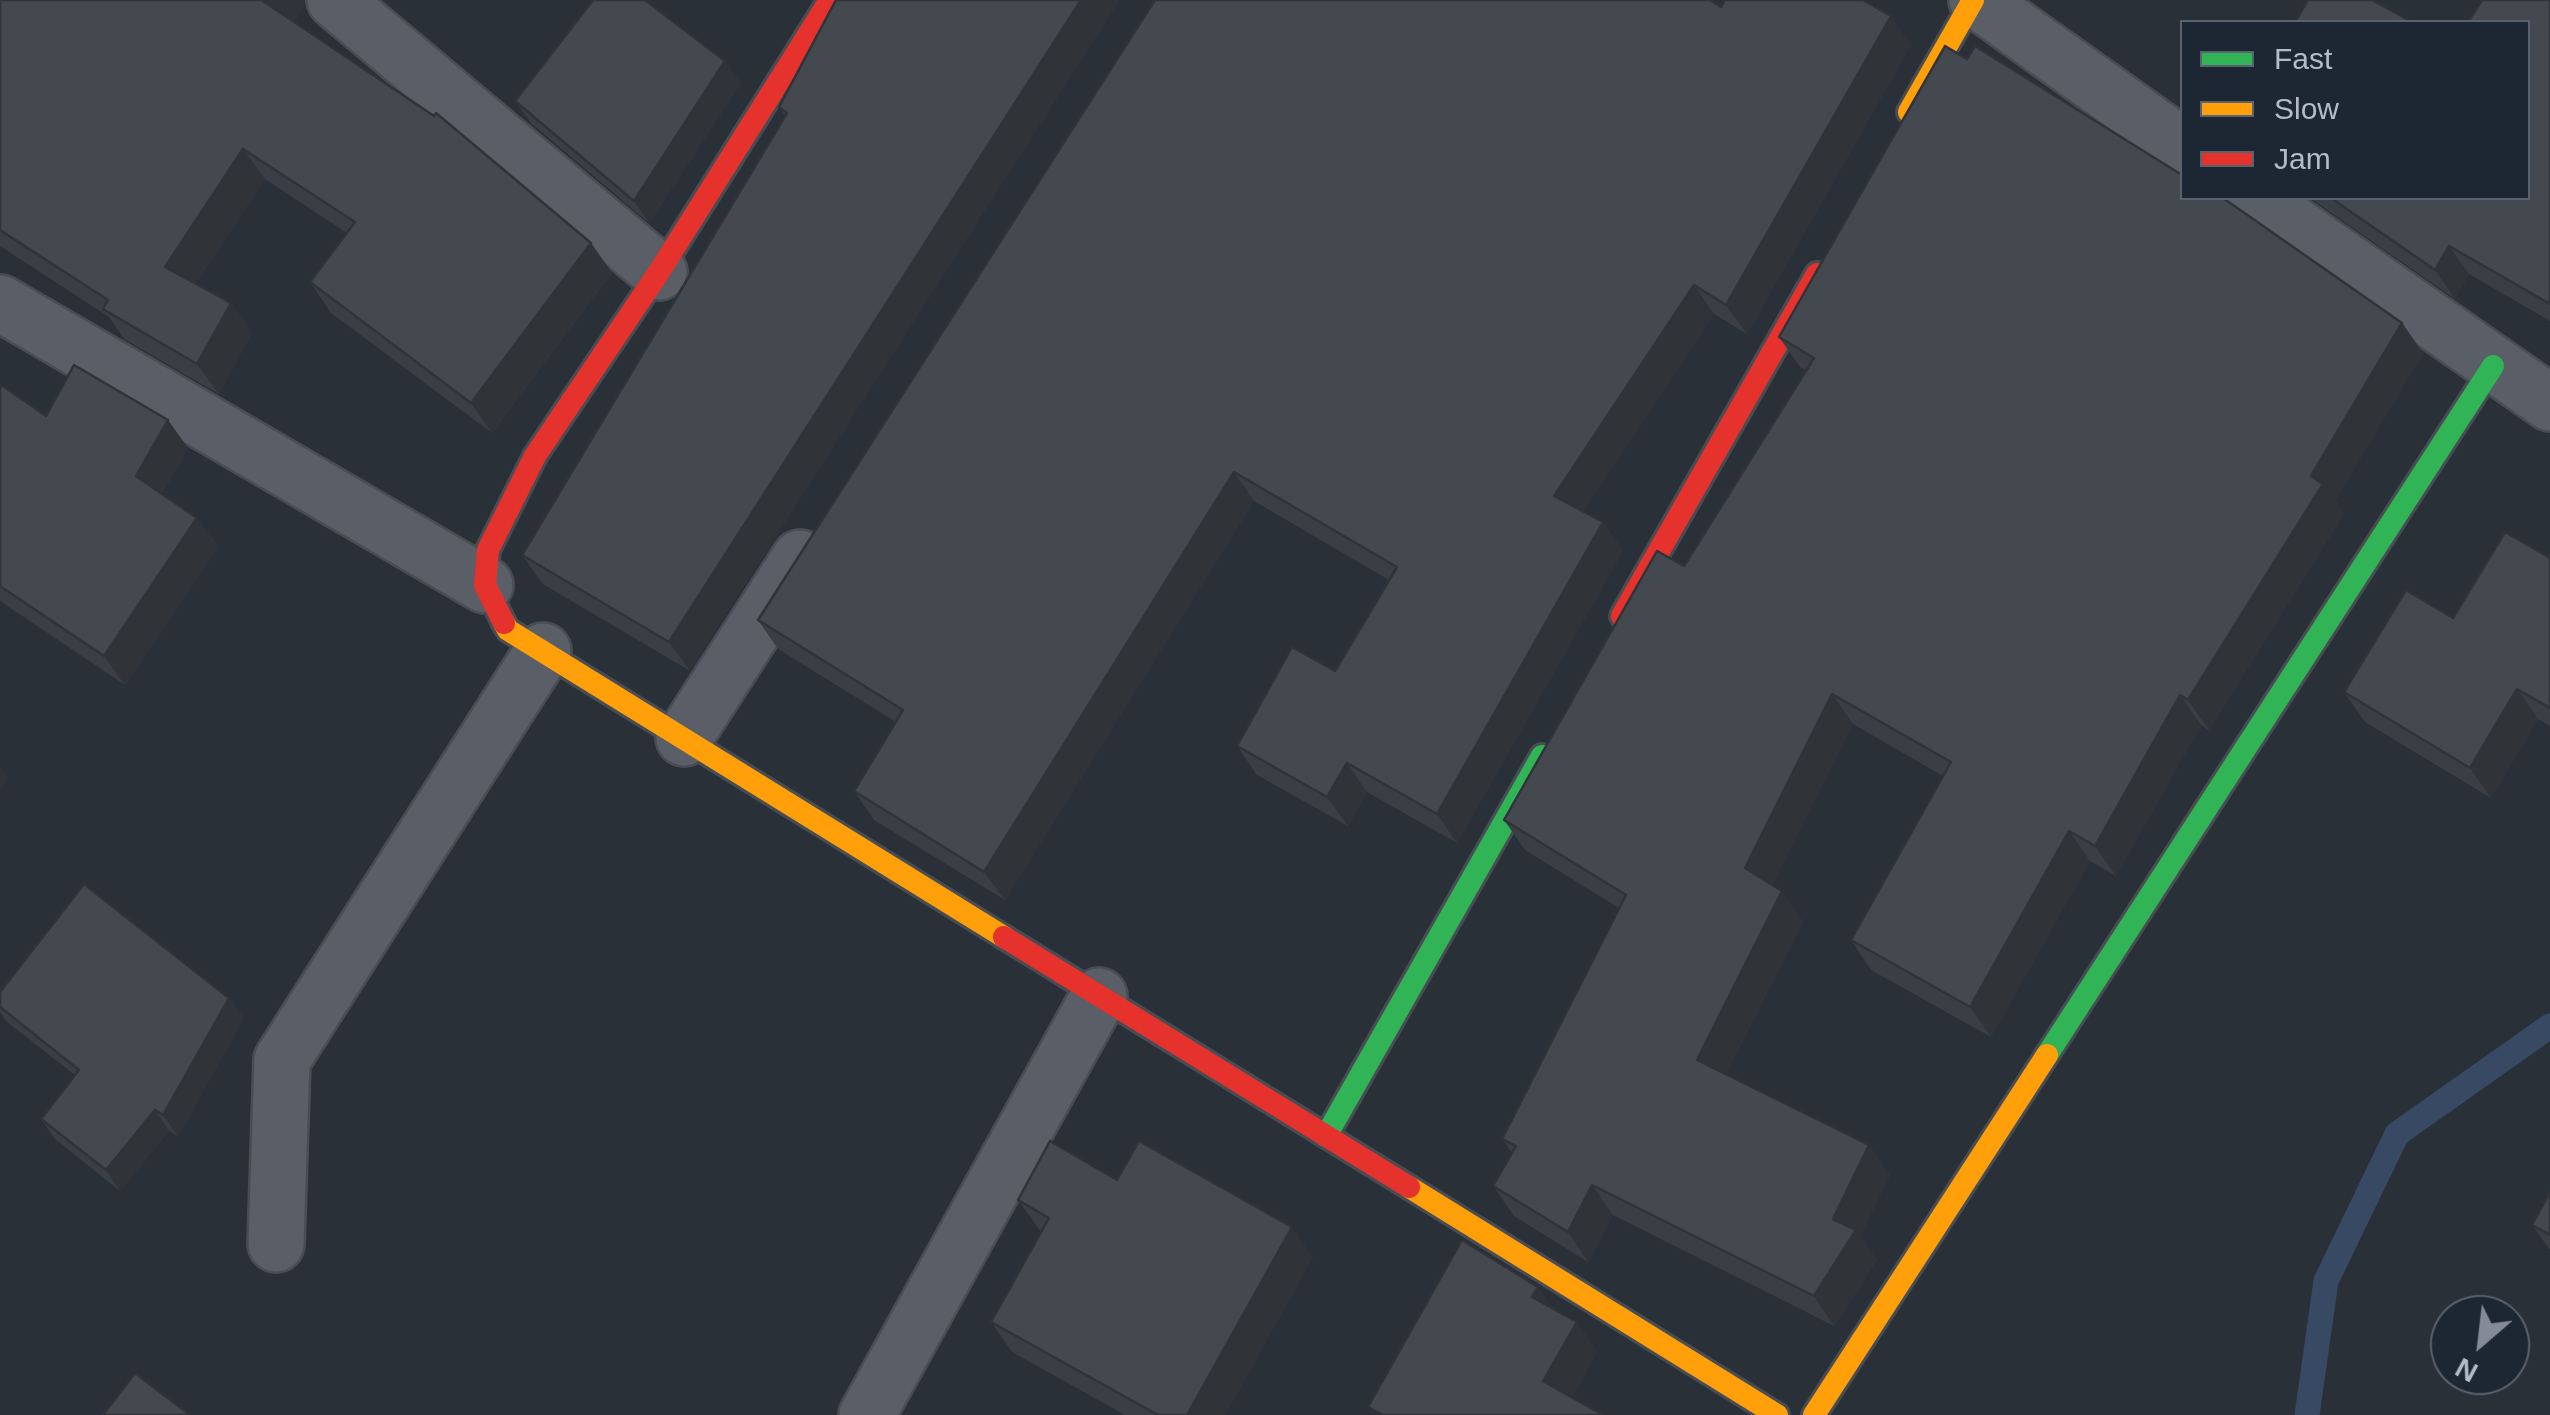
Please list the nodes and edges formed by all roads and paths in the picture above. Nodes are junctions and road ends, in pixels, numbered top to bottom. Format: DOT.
graph roads {
  1 [pos="335,0"];
  2 [pos="830,0"];
  3 [pos="1974,0"];
  4 [pos="1894,138"];
  5 [pos="2180,145"];
  6 [pos="2259,200"];
  7 [pos="1826,258"];
  8 [pos="659,272"];
  9 [pos="0,303"];
  10 [pos="2493,366"];
  11 [pos="2550,403"];
  12 [pos="824,520"];
  13 [pos="485,585"];
  14 [pos="1610,637"];
  15 [pos="542,651"];
  16 [pos="684,738"];
  17 [pos="1551,740"];
  18 [pos="1099,996"];
  19 [pos="1326,1136"];
  20 [pos="276,1244"];
  21 [pos="868,1415"];
  22 [pos="1777,1415"];
  23 [pos="1814,1415"];
  1 -- 8 [label="street"];
  2 -- 8 [label="street"];
  3 -- 4 [label="street"];
  3 -- 5 [label="street"];
  6 -- 10 [label="street"];
  7 -- 14 [label="street"];
  8 -- 13 [label="street"];
  9 -- 13 [label="street"];
  10 -- 11 [label="street"];
  10 -- 23 [label="street"];
  12 -- 16 [label="street"];
  13 -- 15 [label="street"];
  15 -- 16 [label="street"];
  15 -- 20 [label="street"];
  16 -- 18 [label="street"];
  17 -- 19 [label="street"];
  18 -- 19 [label="street"];
  18 -- 21 [label="street"];
  19 -- 22 [label="street"];
}
